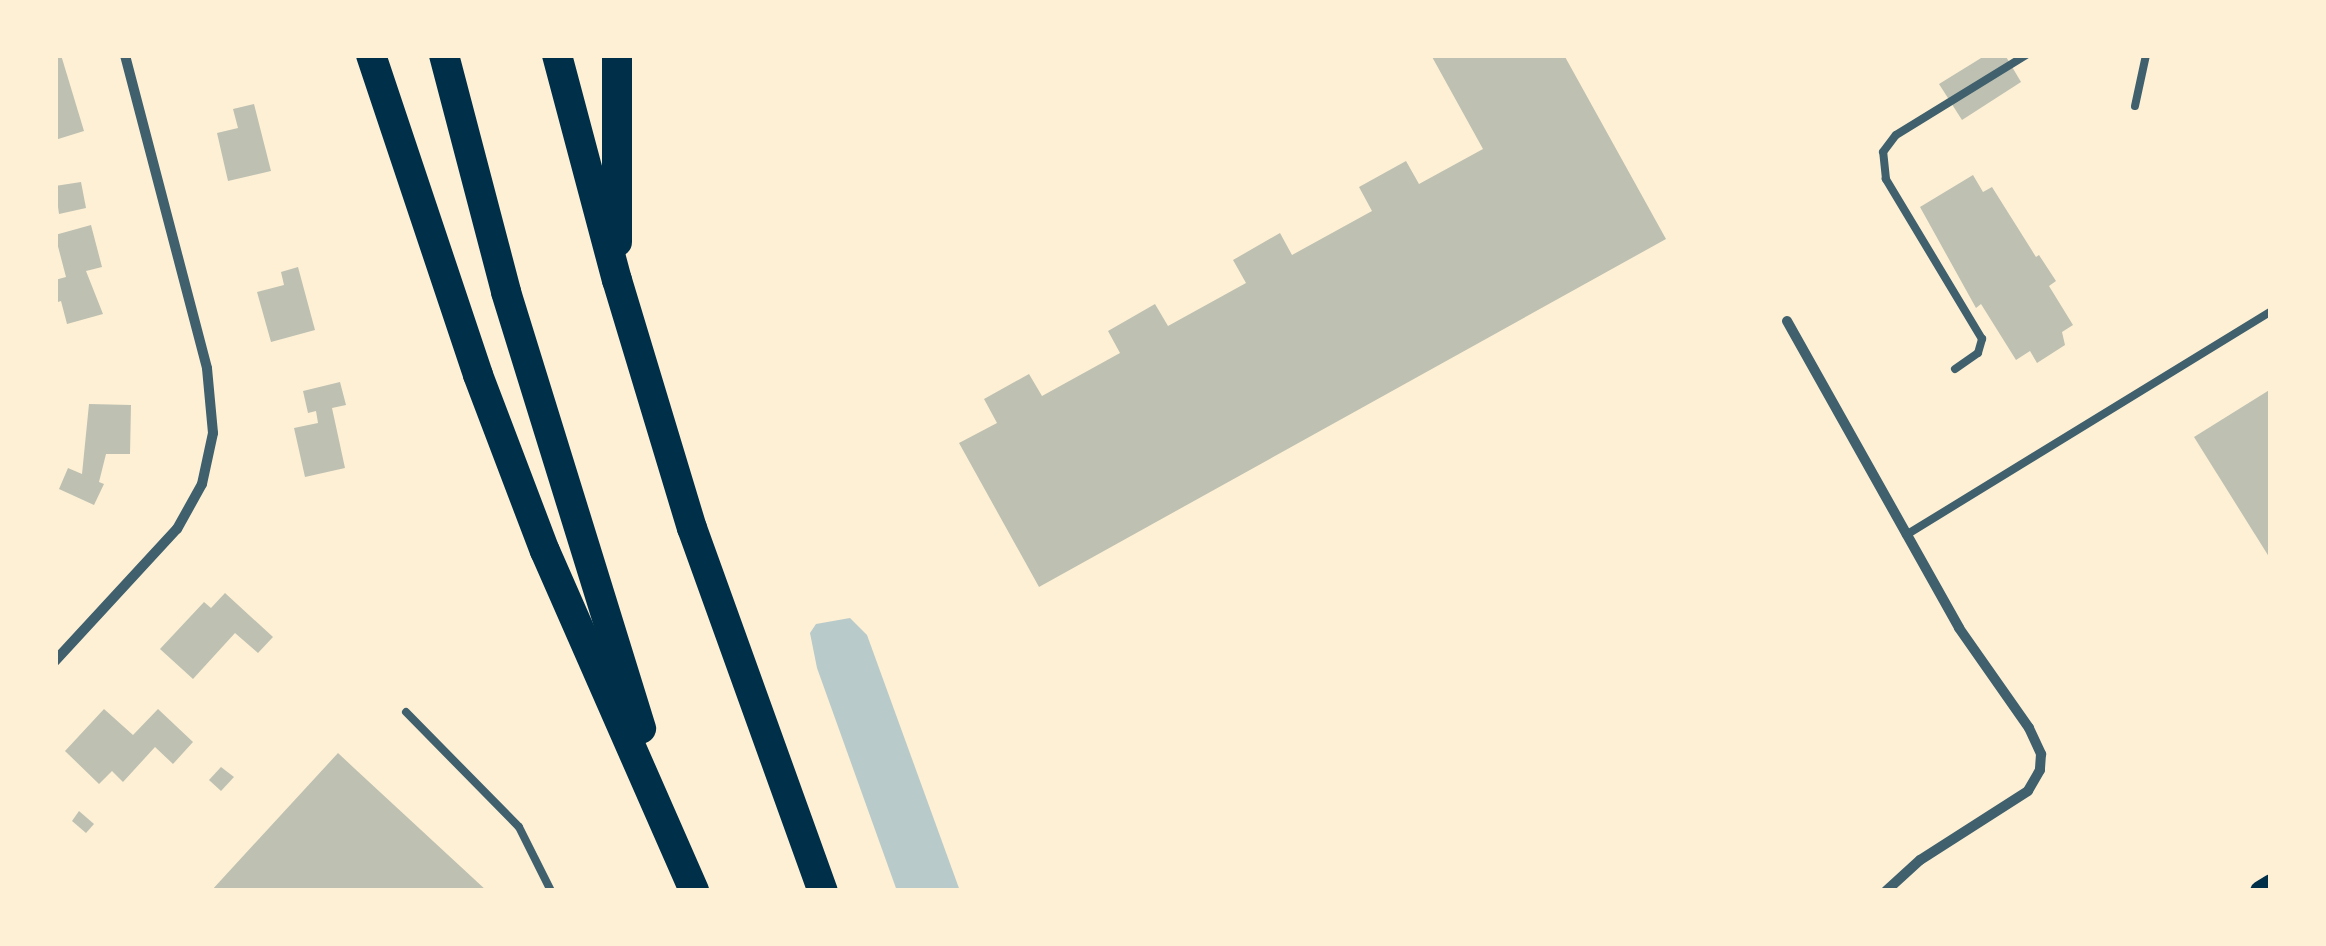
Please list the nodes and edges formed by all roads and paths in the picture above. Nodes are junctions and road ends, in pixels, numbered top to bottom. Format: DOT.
graph roads {
  1 [pos="125,55"];
  2 [pos="370,55"];
  3 [pos="444,55"];
  4 [pos="558,55"];
  5 [pos="617,55"];
  6 [pos="2026,55"];
  7 [pos="2146,55"];
  8 [pos="2135,106"];
  9 [pos="616,280"];
  10 [pos="2271,311"];
  11 [pos="1787,321"];
  12 [pos="1955,369"];
  13 [pos="1906,535"];
  14 [pos="55,661"];
  15 [pos="406,712"];
  16 [pos="2271,884"];
  17 [pos="550,891"];
  18 [pos="695,891"];
  19 [pos="823,891"];
  20 [pos="1886,891"];
  21 [pos="2260,891"];
  1 -- 14 [label="street"];
  2 -- 18 [label="highway"];
  3 -- 18 [label="highway"];
  4 -- 9 [label="highway"];
  5 -- 9 [label="highway"];
  6 -- 12 [label="lane"];
  7 -- 8 [label="lane"];
  9 -- 19 [label="highway"];
  10 -- 13 [label="lane"];
  11 -- 13 [label="street"];
  13 -- 20 [label="street"];
  15 -- 17 [label="lane"];
  16 -- 21 [label="main road"];
}
